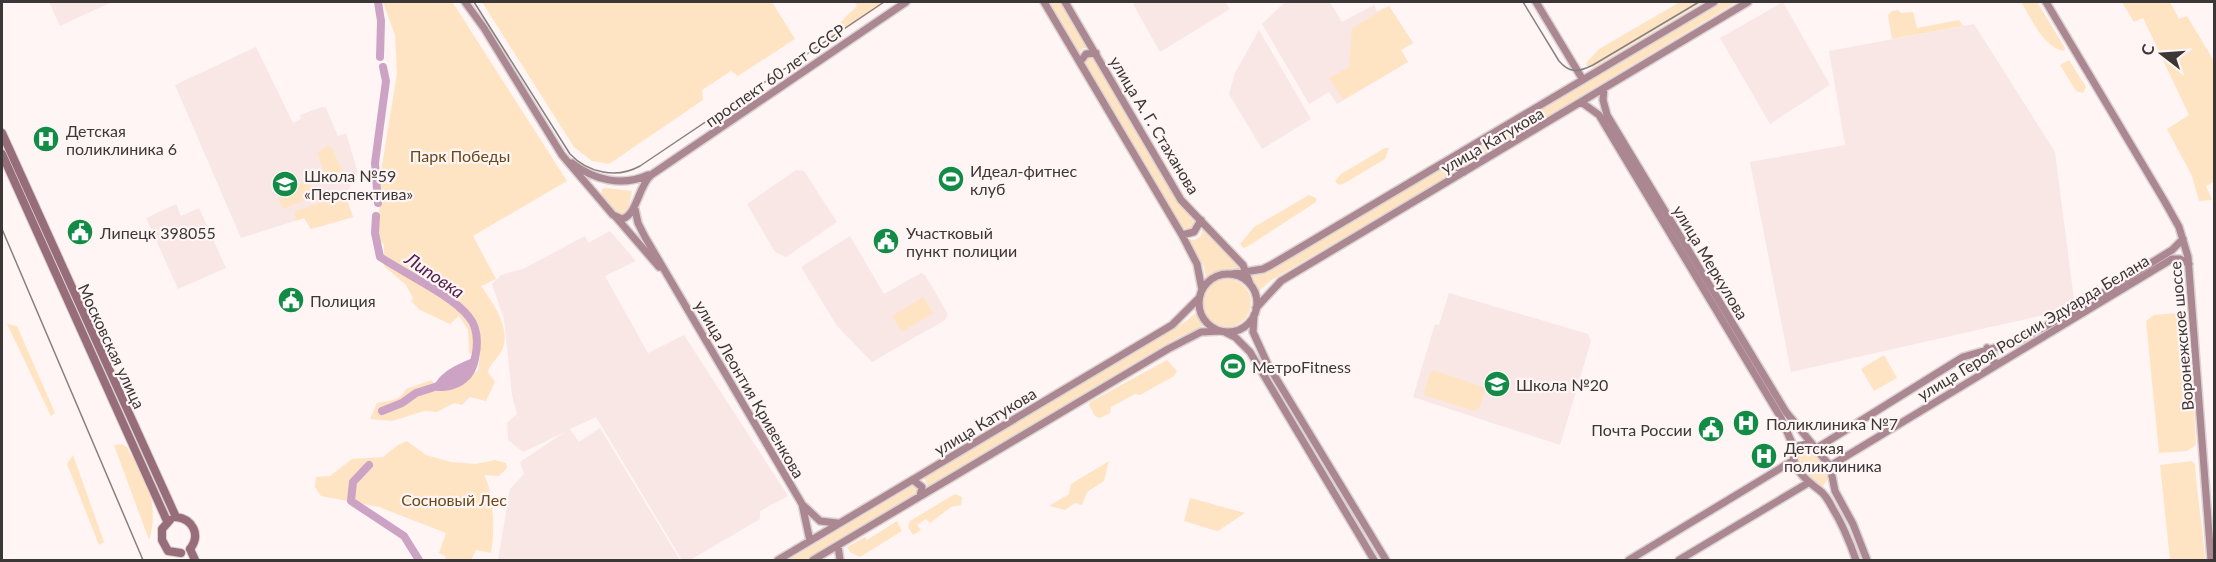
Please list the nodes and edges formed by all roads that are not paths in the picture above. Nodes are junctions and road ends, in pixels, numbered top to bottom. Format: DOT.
graph roads {
  1 [pos="465,2"];
  2 [pos="906,2"];
  3 [pos="1044,2"];
  4 [pos="1065,2"];
  5 [pos="1536,2"];
  6 [pos="1714,2"];
  7 [pos="1748,2"];
  8 [pos="2046,2"];
  9 [pos="1741,4"];
  10 [pos="1096,53"];
  11 [pos="1080,62"];
  12 [pos="1583,80"];
  13 [pos="1604,88"];
  14 [pos="1581,102"];
  15 [pos="2,133"];
  16 [pos="2,154"];
  17 [pos="562,155"];
  18 [pos="1457,155"];
  19 [pos="658,170"];
  20 [pos="1464,172"];
  21 [pos="617,181"];
  22 [pos="599,199"];
  23 [pos="636,202"];
  24 [pos="613,214"];
  25 [pos="1201,220"];
  26 [pos="1182,235"];
  27 [pos="2183,239"];
  28 [pos="2189,264"];
  29 [pos="1245,269"];
  30 [pos="1232,274"];
  31 [pos="1250,284"];
  32 [pos="675,288"];
  33 [pos="1200,294"];
  34 [pos="1255,311"];
  35 [pos="1222,331"];
  36 [pos="1988,348"];
  37 [pos="1994,366"];
  38 [pos="1814,446"];
  39 [pos="1795,450"];
  40 [pos="1794,460"];
  41 [pos="1830,466"];
  42 [pos="1832,477"];
  43 [pos="913,480"];
  44 [pos="1808,483"];
  45 [pos="1819,490"];
  46 [pos="920,496"];
  47 [pos="802,504"];
  48 [pos="176,517"];
  49 [pos="167,521"];
  50 [pos="842,522"];
  51 [pos="810,541"];
  52 [pos="838,546"];
  53 [pos="190,549"];
  54 [pos="183,557"];
  55 [pos="195,561"];
  56 [pos="778,561"];
  57 [pos="813,561"];
  58 [pos="840,561"];
  59 [pos="1374,561"];
  60 [pos="1386,561"];
  61 [pos="1629,561"];
  62 [pos="1678,561"];
  63 [pos="1856,561"];
  64 [pos="1867,561"];
  65 [pos="2211,561"];
  1 -- 17 [label="main road"];
  2 -- 19 [label="main road, проспект 60 лет СССР"];
  3 -- 11 [label="main road, улица А. Г. Стаханова"];
  4 -- 10 [label="main road, улица А. Г. Стаханова"];
  5 -- 12 [label="main road"];
  6 -- 12 [label="main road, улица Катукова"];
  7 -- 9 [label="main road, улица Катукова"];
  8 -- 27 [label="main road, Воронежское шоссе"];
  9 -- 13 [label="main road, улица Катукова"];
  10 -- 11 [label="main road"];
  10 -- 25 [label="main road, улица А. Г. Стаханова"];
  11 -- 26 [label="main road, улица А. Г. Стаханова"];
  12 -- 18 [label="main road, улица Катукова"];
  13 -- 14 [label="main road, улица Катукова"];
  13 -- 38 [label="main road, улица Меркулова"];
  14 -- 20 [label="main road, улица Катукова"];
  14 -- 39 [label="main road, улица Меркулова"];
  15 -- 48 [label="main road, Московская улица"];
  16 -- 49 [label="main road, Московская улица"];
  17 -- 21 [label="main road"];
  17 -- 22 [label="main road"];
  18 -- 20 [label="main road"];
  18 -- 29 [label="main road, улица Катукова"];
  19 -- 21 [label="main road"];
  19 -- 23 [label="main road"];
  20 -- 34 [label="main road, улица Катукова"];
  21 -- 22 [label="main road"];
  21 -- 23 [label="main road"];
  22 -- 24 [label="main road"];
  23 -- 24 [label="main road"];
  23 -- 32 [label="main road, улица Леонтия Кривенкова"];
  24 -- 32 [label="main road, улица Леонтия Кривенкова"];
  25 -- 26 [label="main road"];
  25 -- 29 [label="main road, улица А. Г. Стаханова"];
  26 -- 33 [label="main road, улица А. Г. Стаханова"];
  27 -- 28 [label="main road, Воронежское шоссе"];
  27 -- 36 [label="main road, улица Героя России Эдуарда Белана"];
  28 -- 37 [label="main road, улица Героя России Эдуарда Белана"];
  28 -- 65 [label="main road, Воронежское шоссе"];
  29 -- 30 [label="main road"];
  29 -- 31 [label="main road, улица А. Г. Стаханова"];
  30 -- 31 [label="main road"];
  30 -- 33 [label="main road"];
  31 -- 34 [label="main road"];
  32 -- 47 [label="main road, улица Леонтия Кривенкова"];
  33 -- 35 [label="main road"];
  33 -- 43 [label="main road, улица Катукова"];
  34 -- 35 [label="main road"];
  34 -- 60 [label="main road"];
  35 -- 46 [label="main road, улица Катукова"];
  35 -- 59 [label="main road"];
  36 -- 37 [label="main road"];
  36 -- 38 [label="main road, улица Героя России Эдуарда Белана"];
  37 -- 41 [label="main road, улица Героя России Эдуарда Белана"];
  38 -- 39 [label="main road, улица Героя России Эдуарда Белана"];
  38 -- 41 [label="main road, улица Меркулова"];
  39 -- 40 [label="main road"];
  40 -- 44 [label="main road"];
  40 -- 61 [label="main road"];
  41 -- 42 [label="main road"];
  42 -- 45 [label="main road"];
  42 -- 64 [label="main road"];
  43 -- 46 [label="main road"];
  43 -- 50 [label="main road, улица Катукова"];
  44 -- 45 [label="main road"];
  44 -- 62 [label="main road"];
  45 -- 63 [label="main road"];
  46 -- 52 [label="main road, улица Катукова"];
  47 -- 50 [label="main road"];
  47 -- 51 [label="main road"];
  48 -- 49 [label="main road"];
  48 -- 53 [label="main road, Московская улица"];
  49 -- 54 [label="main road, Московская улица"];
  50 -- 51 [label="main road, улица Катукова"];
  51 -- 56 [label="main road, улица Катукова"];
  52 -- 57 [label="main road, улица Катукова"];
  52 -- 58 [label="main road"];
  53 -- 54 [label="main road"];
  53 -- 55 [label="main road, Московская улица"];
}
